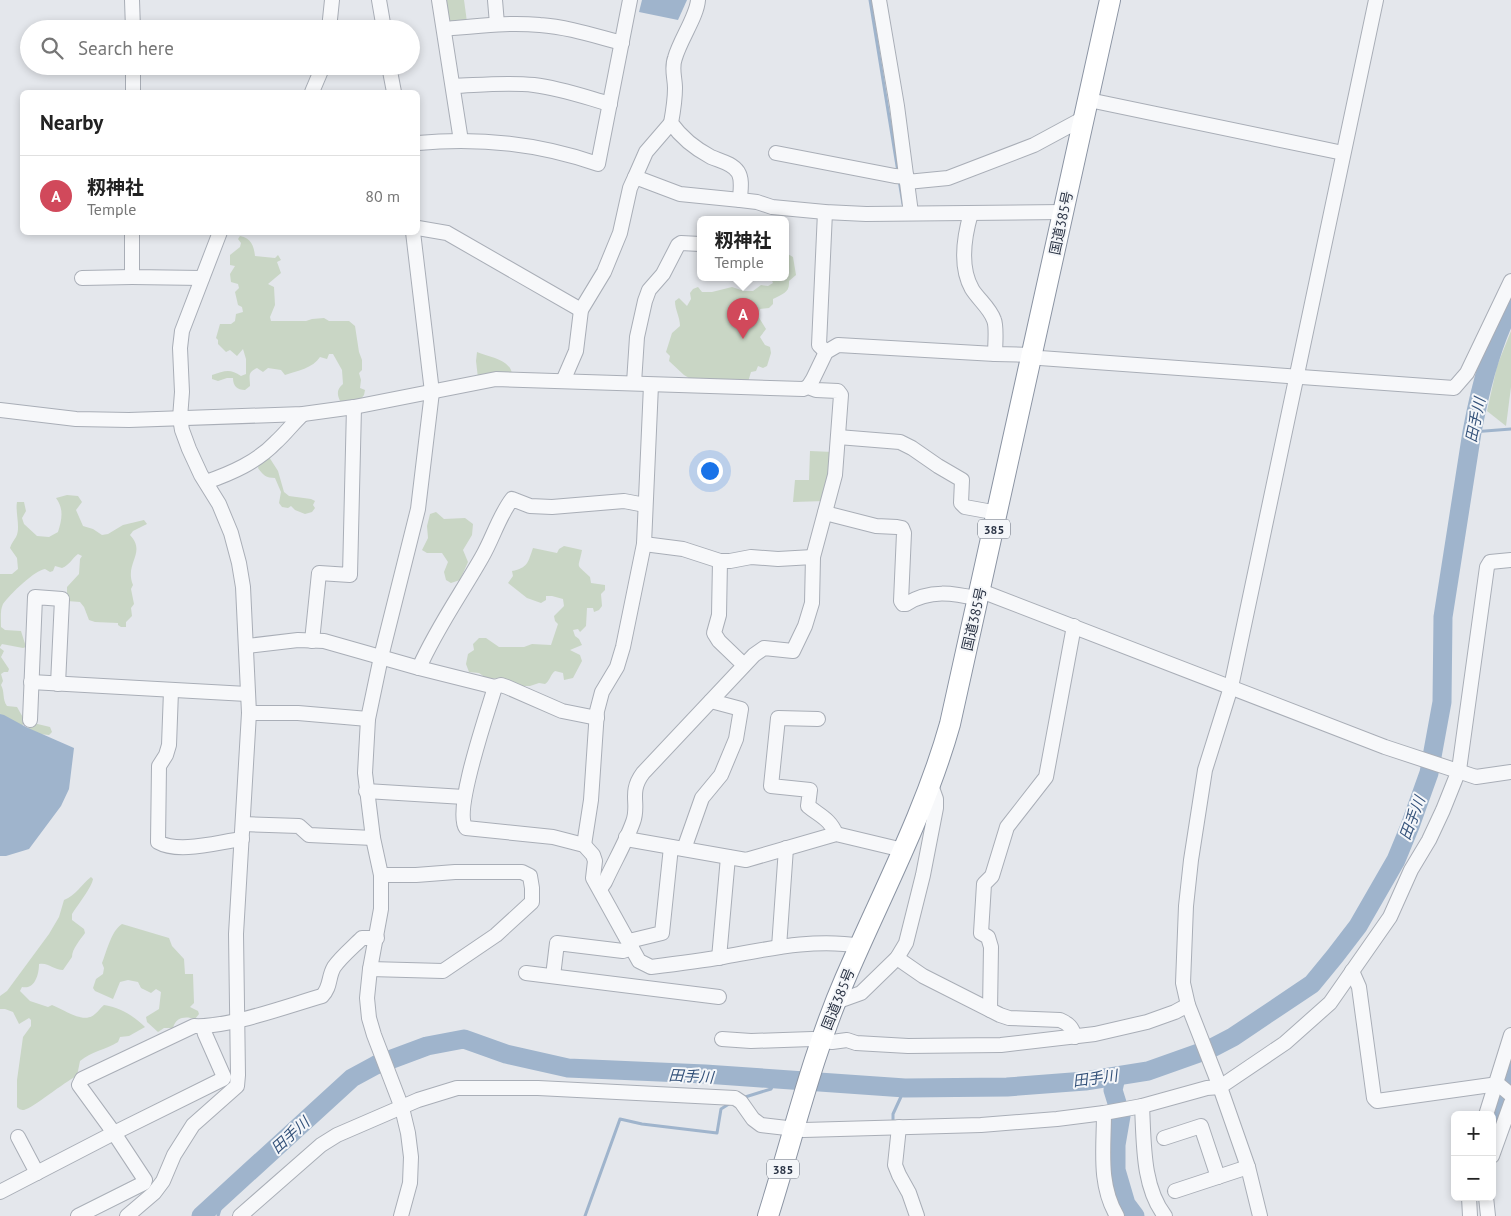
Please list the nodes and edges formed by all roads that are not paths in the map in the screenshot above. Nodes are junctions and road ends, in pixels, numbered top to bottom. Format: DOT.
graph roads {
  1 [pos="132,0"];
  2 [pos="332,0"];
  3 [pos="379,0"];
  4 [pos="439,0"];
  5 [pos="495,0"];
  6 [pos="630,0"];
  7 [pos="698,0"];
  8 [pos="879,0"];
  9 [pos="1110,0"];
  10 [pos="1376,0"];
  11 [pos="132,20"];
  12 [pos="330,20"];
  13 [pos="382,20"];
  14 [pos="498,24"];
  15 [pos="444,29"];
  16 [pos="622,43"];
  17 [pos="133,75"];
  18 [pos="319,75"];
  19 [pos="391,75"];
  20 [pos="453,86"];
  21 [pos="133,90"];
  22 [pos="313,90"];
  23 [pos="394,90"];
  24 [pos="610,104"];
  25 [pos="1087,109"];
  26 [pos="672,123"];
  27 [pos="461,141"];
  28 [pos="420,143"];
  29 [pos="776,153"];
  30 [pos="1343,153"];
  31 [pos="635,177"];
  32 [pos="907,179"];
  33 [pos="740,200"];
  34 [pos="825,212"];
  35 [pos="1064,212"];
  36 [pos="911,213"];
  37 [pos="971,213"];
  38 [pos="772,214"];
  39 [pos="420,228"];
  40 [pos="132,235"];
  41 [pos="219,235"];
  42 [pos="413,235"];
  43 [pos="697,244"];
  44 [pos="132,277"];
  45 [pos="82,278"];
  46 [pos="202,278"];
  47 [pos="1511,281"];
  48 [pos="581,310"];
  49 [pos="826,352"];
  50 [pos="995,354"];
  51 [pos="1032,354"];
  52 [pos="1296,376"];
  53 [pos="563,381"];
  54 [pos="634,383"];
  55 [pos="651,385"];
  56 [pos="808,387"];
  57 [pos="432,392"];
  58 [pos="354,407"];
  59 [pos="0,410"];
  60 [pos="303,414"];
  61 [pos="180,418"];
  62 [pos="838,437"];
  63 [pos="206,482"];
  64 [pos="645,504"];
  65 [pos="826,513"];
  66 [pos="998,513"];
  67 [pos="644,544"];
  68 [pos="813,556"];
  69 [pos="1511,560"];
  70 [pos="720,561"];
  71 [pos="980,595"];
  72 [pos="1074,626"];
  73 [pos="312,641"];
  74 [pos="247,646"];
  75 [pos="381,657"];
  76 [pos="744,665"];
  77 [pos="418,668"];
  78 [pos="31,682"];
  79 [pos="58,684"];
  80 [pos="495,687"];
  81 [pos="1231,687"];
  82 [pos="171,690"];
  83 [pos="247,694"];
  84 [pos="711,701"];
  85 [pos="249,713"];
  86 [pos="597,718"];
  87 [pos="368,719"];
  88 [pos="818,719"];
  89 [pos="30,720"];
  90 [pos="1459,770"];
  91 [pos="1511,772"];
  92 [pos="930,785"];
  93 [pos="366,791"];
  94 [pos="464,797"];
  95 [pos="243,824"];
  96 [pos="836,834"];
  97 [pos="626,837"];
  98 [pos="373,838"];
  99 [pos="242,839"];
  100 [pos="584,845"];
  101 [pos="677,848"];
  102 [pos="786,848"];
  103 [pos="903,850"];
  104 [pos="728,857"];
  105 [pos="380,875"];
  106 [pos="597,884"];
  107 [pos="377,938"];
  108 [pos="630,945"];
  109 [pos="860,946"];
  110 [pos="779,947"];
  111 [pos="719,958"];
  112 [pos="897,958"];
  113 [pos="645,966"];
  114 [pos="370,969"];
  115 [pos="1352,971"];
  116 [pos="526,973"];
  117 [pos="553,976"];
  118 [pos="642,987"];
  119 [pos="719,997"];
  120 [pos="836,1002"];
  121 [pos="1190,1008"];
  122 [pos="990,1010"];
  123 [pos="238,1020"];
  124 [pos="203,1027"];
  125 [pos="1511,1035"];
  126 [pos="1075,1036"];
  127 [pos="722,1039"];
  128 [pos="822,1041"];
  129 [pos="1219,1083"];
  130 [pos="1496,1084"];
  131 [pos="1511,1095"];
  132 [pos="400,1104"];
  133 [pos="1511,1106"];
  134 [pos="1136,1107"];
  135 [pos="1487,1111"];
  136 [pos="1104,1113"];
  137 [pos="796,1125"];
  138 [pos="899,1127"];
  139 [pos="114,1133"];
  140 [pos="18,1137"];
  141 [pos="1164,1138"];
  142 [pos="1496,1145"];
  143 [pos="1248,1167"];
  144 [pos="37,1173"];
  145 [pos="1218,1177"];
  146 [pos="1175,1191"];
  147 [pos="0,1192"];
  148 [pos="1469,1201"];
  149 [pos="1486,1201"];
  150 [pos="78,1216"];
  151 [pos="127,1216"];
  152 [pos="240,1216"];
  153 [pos="401,1216"];
  154 [pos="768,1216"];
  155 [pos="917,1216"];
  156 [pos="1117,1216"];
  157 [pos="1166,1216"];
  158 [pos="1260,1216"];
  159 [pos="1470,1216"];
  160 [pos="1488,1216"];
  1 -- 11 [label="street"];
  2 -- 12 [label="street"];
  3 -- 13 [label="street"];
  4 -- 15 [label="street"];
  5 -- 14 [label="street"];
  6 -- 16 [label="street"];
  7 -- 26 [label="street"];
  8 -- 32 [label="street"];
  9 -- 25 [label="highway, 国道385号 / 385"];
  10 -- 30 [label="street"];
  14 -- 15 [label="street"];
  14 -- 16 [label="street"];
  15 -- 20 [label="street"];
  16 -- 24 [label="street"];
  17 -- 21 [label="street"];
  18 -- 22 [label="street"];
  19 -- 23 [label="street"];
  20 -- 24 [label="street"];
  20 -- 27 [label="street"];
  24 -- 27 [label="street"];
  25 -- 30 [label="street"];
  25 -- 32 [label="street"];
  25 -- 35 [label="highway, 国道385号 / 385"];
  26 -- 31 [label="street"];
  26 -- 33 [label="street"];
  27 -- 28 [label="street"];
  29 -- 32 [label="street"];
  30 -- 52 [label="street"];
  31 -- 33 [label="street"];
  31 -- 48 [label="street"];
  32 -- 36 [label="street"];
  33 -- 38 [label="street"];
  34 -- 36 [label="street"];
  34 -- 38 [label="street"];
  34 -- 49 [label="street"];
  35 -- 37 [label="street"];
  35 -- 51 [label="highway, 国道385号 / 385"];
  36 -- 37 [label="street"];
  37 -- 50 [label="street"];
  39 -- 48 [label="street"];
  40 -- 44 [label="street"];
  41 -- 46 [label="street"];
  42 -- 57 [label="street"];
  43 -- 54 [label="street"];
  44 -- 45 [label="street"];
  44 -- 46 [label="street"];
  46 -- 61 [label="street"];
  47 -- 52 [label="street"];
  48 -- 53 [label="street"];
  49 -- 50 [label="street"];
  49 -- 56 [label="street"];
  50 -- 51 [label="street"];
  51 -- 52 [label="street"];
  51 -- 66 [label="highway, 国道385号 / 385"];
  52 -- 81 [label="street"];
  53 -- 54 [label="street"];
  53 -- 57 [label="street"];
  54 -- 55 [label="street"];
  55 -- 56 [label="street"];
  55 -- 64 [label="street"];
  56 -- 62 [label="street"];
  57 -- 58 [label="street"];
  57 -- 75 [label="street"];
  58 -- 60 [label="street"];
  58 -- 73 [label="street"];
  59 -- 61 [label="street"];
  60 -- 61 [label="street"];
  60 -- 63 [label="street"];
  61 -- 63 [label="street"];
  62 -- 65 [label="street"];
  62 -- 66 [label="street"];
  63 -- 74 [label="street"];
  64 -- 67 [label="street"];
  64 -- 77 [label="street"];
  65 -- 68 [label="street"];
  65 -- 71 [label="street"];
  66 -- 71 [label="highway, 国道385号 / 385"];
  67 -- 70 [label="street"];
  67 -- 86 [label="street"];
  68 -- 70 [label="street"];
  68 -- 76 [label="street"];
  69 -- 90 [label="street"];
  70 -- 76 [label="street"];
  71 -- 72 [label="street"];
  71 -- 92 [label="highway, 国道385号 / 385"];
  72 -- 81 [label="street"];
  72 -- 122 [label="street"];
  73 -- 74 [label="street"];
  73 -- 75 [label="street"];
  74 -- 83 [label="street"];
  75 -- 77 [label="street"];
  75 -- 87 [label="street"];
  76 -- 84 [label="street"];
  77 -- 80 [label="street"];
  78 -- 79 [label="street"];
  78 -- 79 [label="street"];
  78 -- 89 [label="street"];
  79 -- 82 [label="street"];
  80 -- 86 [label="street"];
  80 -- 94 [label="street"];
  81 -- 90 [label="street"];
  81 -- 121 [label="street"];
  82 -- 83 [label="street"];
  82 -- 99 [label="street"];
  83 -- 85 [label="street"];
  84 -- 97 [label="street"];
  84 -- 101 [label="street"];
  85 -- 87 [label="street"];
  85 -- 95 [label="street"];
  86 -- 100 [label="street"];
  87 -- 93 [label="street"];
  88 -- 96 [label="street"];
  90 -- 91 [label="street"];
  90 -- 115 [label="street"];
  92 -- 103 [label="highway, 国道385号 / 385"];
  92 -- 112 [label="street"];
  93 -- 94 [label="street"];
  93 -- 98 [label="street"];
  94 -- 100 [label="street"];
  95 -- 98 [label="street"];
  95 -- 99 [label="street"];
  96 -- 102 [label="street"];
  96 -- 103 [label="street"];
  97 -- 101 [label="street"];
  97 -- 106 [label="street"];
  98 -- 105 [label="street"];
  99 -- 123 [label="street"];
  100 -- 106 [label="street"];
  101 -- 104 [label="street"];
  101 -- 108 [label="street"];
  102 -- 104 [label="street"];
  102 -- 110 [label="street"];
  103 -- 109 [label="highway, 国道385号 / 385"];
  104 -- 111 [label="street"];
  105 -- 107 [label="street"];
  105 -- 114 [label="street"];
  106 -- 108 [label="street"];
  107 -- 114 [label="street"];
  107 -- 123 [label="street"];
  108 -- 113 [label="street"];
  108 -- 117 [label="street"];
  109 -- 110 [label="street"];
  109 -- 120 [label="highway, 国道385号 / 385"];
  110 -- 111 [label="street"];
  111 -- 113 [label="street"];
  112 -- 120 [label="street"];
  112 -- 122 [label="street"];
  113 -- 118 [label="street"];
  114 -- 132 [label="street"];
  115 -- 129 [label="street"];
  115 -- 130 [label="street"];
  116 -- 117 [label="street"];
  117 -- 118 [label="street"];
  118 -- 119 [label="street"];
  120 -- 128 [label="highway, 国道385号 / 385"];
  121 -- 126 [label="street"];
  121 -- 129 [label="street"];
  122 -- 126 [label="street"];
  123 -- 124 [label="street"];
  123 -- 151 [label="street"];
  124 -- 139 [label="street"];
  124 -- 139 [label="street"];
  125 -- 130 [label="street"];
  126 -- 128 [label="street"];
  127 -- 128 [label="street"];
  128 -- 137 [label="highway, 国道385号 / 385"];
  129 -- 134 [label="street"];
  129 -- 143 [label="street"];
  130 -- 131 [label="street"];
  130 -- 135 [label="street"];
  132 -- 137 [label="street"];
  132 -- 152 [label="street"];
  132 -- 153 [label="street"];
  133 -- 142 [label="street"];
  134 -- 136 [label="street"];
  134 -- 157 [label="street"];
  136 -- 138 [label="street"];
  136 -- 156 [label="street"];
  137 -- 138 [label="street"];
  137 -- 154 [label="highway, 国道385号 / 385"];
  138 -- 155 [label="street"];
  139 -- 144 [label="street"];
  139 -- 150 [label="street"];
  140 -- 144 [label="street"];
  141 -- 145 [label="street"];
  143 -- 145 [label="street"];
  143 -- 158 [label="street"];
  144 -- 147 [label="street"];
  145 -- 146 [label="street"];
  148 -- 159 [label="street"];
  149 -- 160 [label="street"];
}
